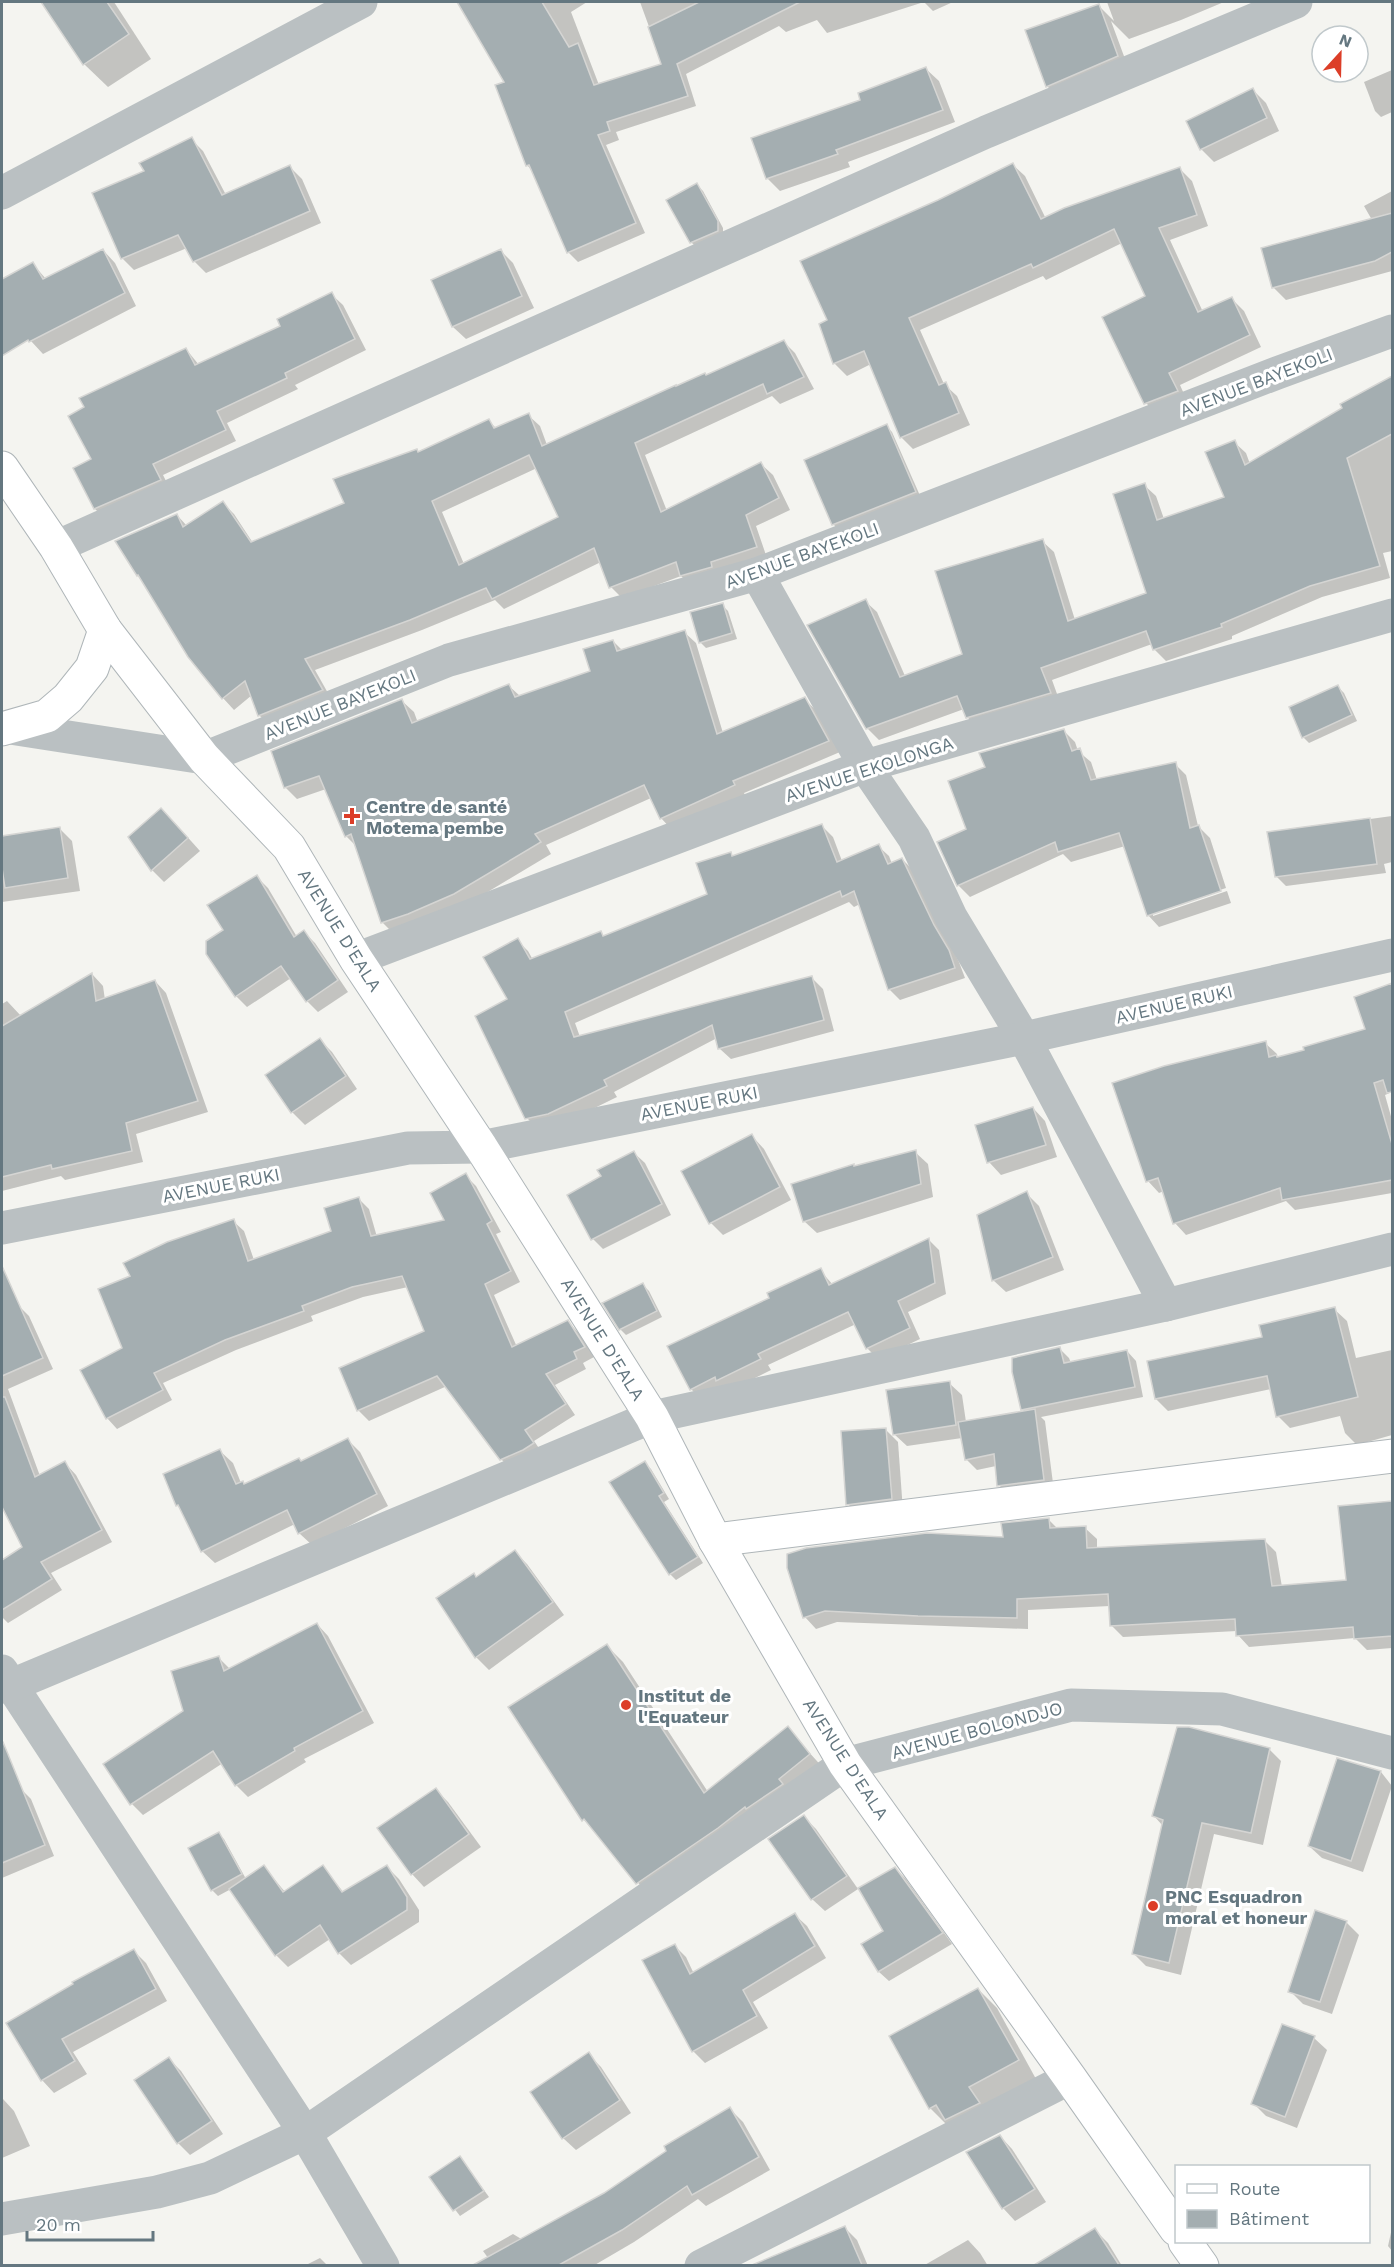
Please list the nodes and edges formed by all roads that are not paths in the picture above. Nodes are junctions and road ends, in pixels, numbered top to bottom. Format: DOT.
graph roads {
  1 [pos="361,2"];
  2 [pos="1296,2"];
  3 [pos="2,193"];
  4 [pos="1392,331"];
  5 [pos="2,468"];
  6 [pos="56,548"];
  7 [pos="757,574"];
  8 [pos="1392,615"];
  9 [pos="105,630"];
  10 [pos="6,729"];
  11 [pos="204,758"];
  12 [pos="865,766"];
  13 [pos="1392,956"];
  14 [pos="356,958"];
  15 [pos="1024,1038"];
  16 [pos="481,1147"];
  17 [pos="2,1228"];
  18 [pos="1392,1249"];
  19 [pos="1166,1305"];
  20 [pos="652,1417"];
  21 [pos="1392,1456"];
  22 [pos="715,1540"];
  23 [pos="5,1681"];
  24 [pos="1392,1753"];
  25 [pos="845,1764"];
  26 [pos="1071,2078"];
  27 [pos="305,2133"];
  28 [pos="2,2219"];
  29 [pos="1175,2228"];
  30 [pos="1186,2243"];
  31 [pos="383,2265"];
  32 [pos="701,2265"];
  33 [pos="1202,2265"];
  1 -- 3 [label="street"];
  2 -- 6 [label="street"];
  4 -- 7 [label="street, AVENUE BAYEKOLI"];
  5 -- 6 [label="street, AVENUE D'EALA"];
  6 -- 9 [label="street, AVENUE D'EALA"];
  7 -- 11 [label="street, AVENUE BAYEKOLI"];
  7 -- 12 [label="street"];
  8 -- 12 [label="street, AVENUE EKOLONGA"];
  9 -- 10 [label="street"];
  9 -- 11 [label="street, AVENUE D'EALA"];
  10 -- 11 [label="street"];
  11 -- 14 [label="street, AVENUE D'EALA"];
  12 -- 14 [label="street, AVENUE EKOLONGA"];
  12 -- 15 [label="street"];
  13 -- 15 [label="street, AVENUE RUKI"];
  14 -- 16 [label="street, AVENUE D'EALA"];
  15 -- 16 [label="street, AVENUE RUKI"];
  15 -- 19 [label="street"];
  16 -- 17 [label="street, AVENUE RUKI"];
  16 -- 20 [label="street, AVENUE D'EALA"];
  18 -- 19 [label="street"];
  19 -- 20 [label="street"];
  20 -- 22 [label="street, AVENUE D'EALA"];
  20 -- 23 [label="street"];
  21 -- 22 [label="street"];
  22 -- 25 [label="street, AVENUE D'EALA"];
  23 -- 27 [label="street"];
  24 -- 25 [label="street, AVENUE BOLONDJO"];
  25 -- 26 [label="street, AVENUE D'EALA"];
  25 -- 27 [label="street, AVENUE BOLONDJO"];
  26 -- 29 [label="street, AVENUE D'EALA"];
  26 -- 32 [label="street"];
  27 -- 28 [label="street, AVENUE BOLONDJO"];
  27 -- 31 [label="street"];
  30 -- 33 [label="street"];
}
